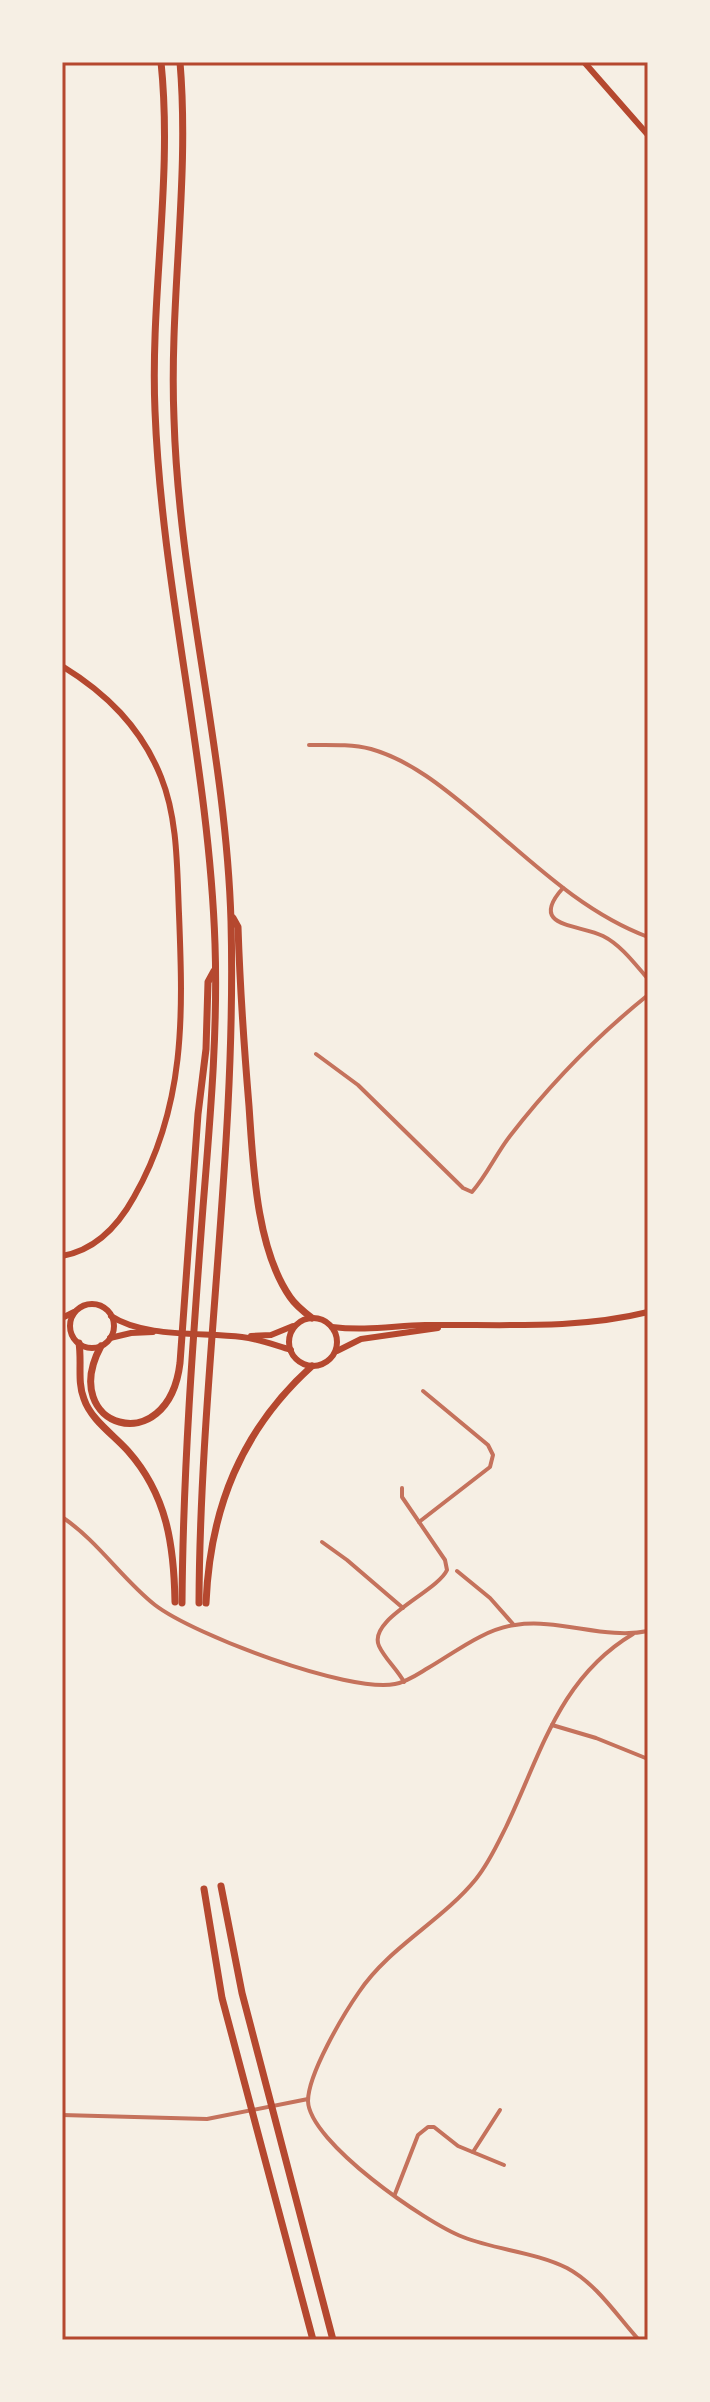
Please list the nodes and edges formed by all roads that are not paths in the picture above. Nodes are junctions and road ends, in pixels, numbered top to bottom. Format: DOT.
graph roads {
  1 [pos="161,62"];
  2 [pos="180,62"];
  3 [pos="584,62"];
  4 [pos="648,135"];
  5 [pos="62,666"];
  6 [pos="309,745"];
  7 [pos="563,888"];
  8 [pos="231,914"];
  9 [pos="648,937"];
  10 [pos="215,969"];
  11 [pos="648,979"];
  12 [pos="648,995"];
  13 [pos="316,1054"];
  14 [pos="62,1256"];
  15 [pos="77,1310"];
  16 [pos="648,1312"];
  17 [pos="111,1316"];
  18 [pos="62,1318"];
  19 [pos="312,1318"];
  20 [pos="297,1324"];
  21 [pos="470,1325"];
  22 [pos="332,1327"];
  23 [pos="62,1331"];
  24 [pos="168,1331"];
  25 [pos="243,1337"];
  26 [pos="110,1338"];
  27 [pos="77,1341"];
  28 [pos="101,1346"];
  29 [pos="291,1350"];
  30 [pos="335,1352"];
  31 [pos="312,1366"];
  32 [pos="423,1391"];
  33 [pos="402,1488"];
  34 [pos="62,1517"];
  35 [pos="419,1522"];
  36 [pos="322,1542"];
  37 [pos="457,1571"];
  38 [pos="403,1608"];
  39 [pos="513,1625"];
  40 [pos="648,1631"];
  41 [pos="633,1634"];
  42 [pos="404,1682"];
  43 [pos="552,1725"];
  44 [pos="648,1759"];
  45 [pos="221,1886"];
  46 [pos="204,1889"];
  47 [pos="308,2099"];
  48 [pos="500,2110"];
  49 [pos="62,2115"];
  50 [pos="473,2152"];
  51 [pos="504,2165"];
  52 [pos="395,2194"];
  53 [pos="313,2340"];
  54 [pos="333,2340"];
  55 [pos="639,2340"];
  1 -- 10 [label="highway"];
  2 -- 8 [label="highway"];
  3 -- 4 [label="main road"];
  5 -- 14 [label="main road"];
  6 -- 7 [label="street"];
  7 -- 9 [label="street"];
  7 -- 11 [label="street"];
  8 -- 19 [label="highway"];
  8 -- 31 [label="highway"];
  10 -- 27 [label="highway"];
  10 -- 28 [label="highway"];
  12 -- 13 [label="street"];
  15 -- 17 [label="main road"];
  15 -- 18 [label="main road"];
  15 -- 27 [label="main road"];
  16 -- 21 [label="main road"];
  17 -- 24 [label="main road"];
  17 -- 26 [label="main road"];
  19 -- 20 [label="main road"];
  19 -- 22 [label="main road"];
  20 -- 25 [label="main road"];
  20 -- 29 [label="main road"];
  21 -- 22 [label="main road"];
  21 -- 30 [label="main road"];
  22 -- 30 [label="main road"];
  23 -- 27 [label="main road"];
  24 -- 25 [label="main road"];
  24 -- 26 [label="main road"];
  25 -- 29 [label="main road"];
  26 -- 28 [label="main road"];
  27 -- 28 [label="main road"];
  29 -- 31 [label="main road"];
  30 -- 31 [label="main road"];
  32 -- 35 [label="street"];
  33 -- 35 [label="street"];
  34 -- 42 [label="street"];
  35 -- 38 [label="street"];
  36 -- 38 [label="street"];
  37 -- 39 [label="street"];
  38 -- 42 [label="street"];
  39 -- 41 [label="street"];
  39 -- 42 [label="street"];
  40 -- 41 [label="street"];
  41 -- 43 [label="street"];
  43 -- 44 [label="street"];
  43 -- 47 [label="street"];
  45 -- 54 [label="highway"];
  46 -- 53 [label="highway"];
  47 -- 49 [label="street"];
  47 -- 52 [label="street"];
  48 -- 50 [label="street"];
  50 -- 51 [label="street"];
  50 -- 52 [label="street"];
  52 -- 55 [label="street"];
}
